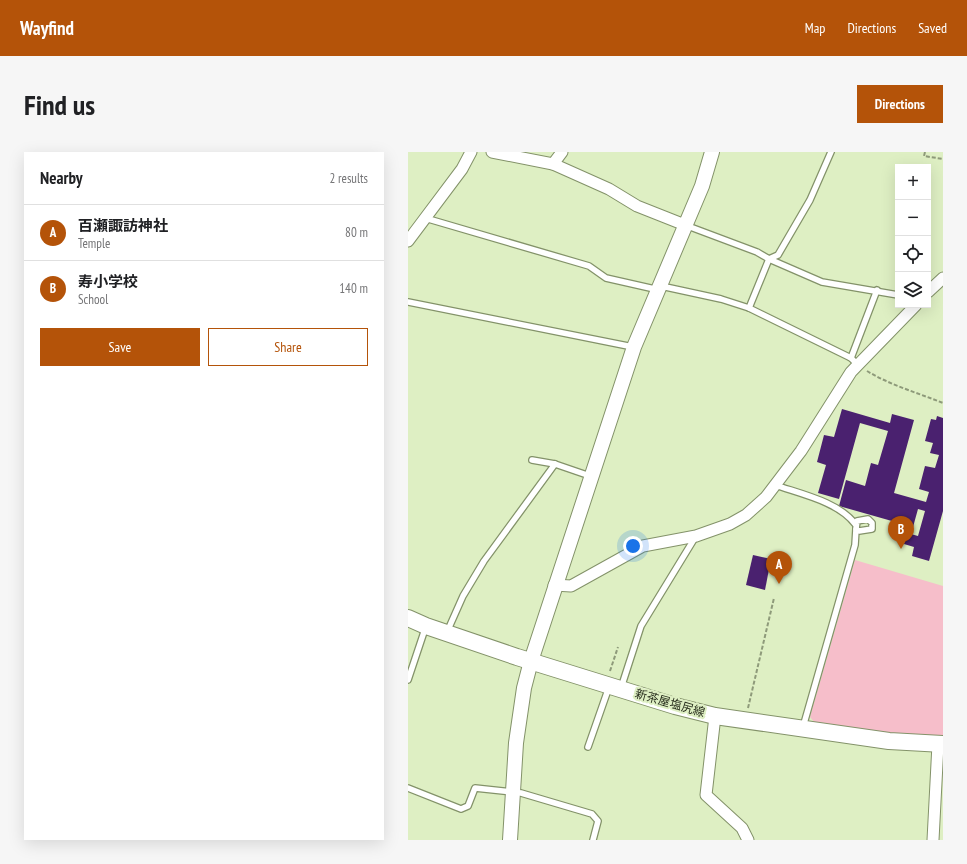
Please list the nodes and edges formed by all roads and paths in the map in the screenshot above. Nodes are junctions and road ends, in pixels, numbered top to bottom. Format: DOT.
graph roads {
  1 [pos="471,152"];
  2 [pos="492,152"];
  3 [pos="562,152"];
  4 [pos="712,152"];
  5 [pos="831,152"];
  6 [pos="925,152"];
  7 [pos="943,159"];
  8 [pos="553,164"];
  9 [pos="425,218"];
  10 [pos="685,225"];
  11 [pos="408,241"];
  12 [pos="769,259"];
  13 [pos="943,278"];
  14 [pos="660,288"];
  15 [pos="931,289"];
  16 [pos="878,290"];
  17 [pos="895,294"];
  18 [pos="408,302"];
  19 [pos="749,308"];
  20 [pos="913,308"];
  21 [pos="634,347"];
  22 [pos="854,362"];
  23 [pos="943,403"];
  24 [pos="532,460"];
  25 [pos="555,464"];
  26 [pos="590,476"];
  27 [pos="775,486"];
  28 [pos="696,536"];
  29 [pos="554,585"];
  30 [pos="774,598"];
  31 [pos="408,618"];
  32 [pos="426,626"];
  33 [pos="447,633"];
  34 [pos="618,648"];
  35 [pos="531,661"];
  36 [pos="408,680"];
  37 [pos="612,685"];
  38 [pos="715,716"];
  39 [pos="745,720"];
  40 [pos="802,728"];
  41 [pos="940,744"];
  42 [pos="588,747"];
  43 [pos="408,788"];
  44 [pos="513,791"];
  45 [pos="510,840"];
  46 [pos="593,840"];
  47 [pos="748,840"];
  48 [pos="933,840"];
  1 -- 9 [label="street"];
  2 -- 8 [label="street"];
  3 -- 8 [label="street"];
  4 -- 10 [label="street"];
  5 -- 12 [label="lane"];
  6 -- 7 [label="path"];
  8 -- 10 [label="street"];
  9 -- 11 [label="street"];
  9 -- 14 [label="lane"];
  10 -- 12 [label="lane"];
  10 -- 14 [label="street"];
  12 -- 16 [label="lane"];
  12 -- 19 [label="lane"];
  13 -- 15 [label="street"];
  14 -- 19 [label="lane"];
  14 -- 21 [label="street"];
  16 -- 17 [label="lane"];
  16 -- 22 [label="lane"];
  18 -- 21 [label="lane"];
  19 -- 22 [label="lane"];
  20 -- 22 [label="street"];
  21 -- 26 [label="street"];
  22 -- 23 [label="path"];
  22 -- 27 [label="street"];
  24 -- 25 [label="lane"];
  25 -- 26 [label="lane"];
  25 -- 33 [label="lane"];
  26 -- 29 [label="street"];
  27 -- 28 [label="street"];
  27 -- 40 [label="lane"];
  28 -- 29 [label="street"];
  28 -- 37 [label="lane"];
  29 -- 35 [label="street"];
  30 -- 39 [label="path"];
  31 -- 32 [label="main road, 新茶屋塩尻線"];
  32 -- 33 [label="main road, 新茶屋塩尻線"];
  32 -- 36 [label="lane"];
  33 -- 35 [label="main road, 新茶屋塩尻線"];
  34 -- 37 [label="path"];
  35 -- 37 [label="main road, 新茶屋塩尻線"];
  35 -- 44 [label="street"];
  37 -- 38 [label="main road, 新茶屋塩尻線"];
  37 -- 42 [label="lane"];
  38 -- 39 [label="main road, 新茶屋塩尻線"];
  38 -- 47 [label="street"];
  39 -- 40 [label="main road, 新茶屋塩尻線"];
  40 -- 41 [label="main road, 新茶屋塩尻線"];
  41 -- 48 [label="street"];
  43 -- 44 [label="lane"];
  44 -- 45 [label="street"];
  44 -- 46 [label="lane"];
}
